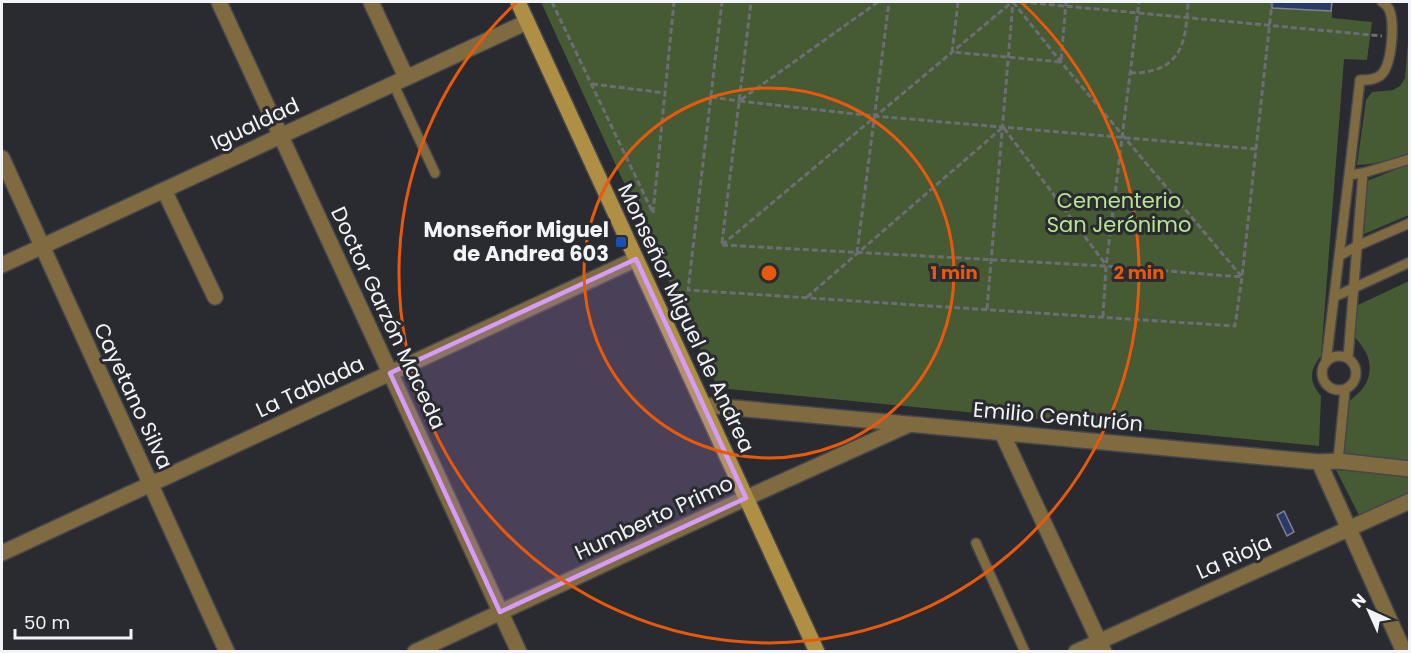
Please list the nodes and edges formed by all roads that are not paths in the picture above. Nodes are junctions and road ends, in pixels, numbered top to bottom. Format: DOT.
graph roads {
  1 [pos="219,2"];
  2 [pos="370,2"];
  3 [pos="518,2"];
  4 [pos="1382,2"];
  5 [pos="526,21"];
  6 [pos="400,80"];
  7 [pos="281,136"];
  8 [pos="2,159"];
  9 [pos="1410,159"];
  10 [pos="435,173"];
  11 [pos="1363,173"];
  12 [pos="1349,175"];
  13 [pos="164,190"];
  14 [pos="1410,223"];
  15 [pos="42,246"];
  16 [pos="1357,246"];
  17 [pos="1339,256"];
  18 [pos="636,259"];
  19 [pos="1410,262"];
  20 [pos="2,265"];
  21 [pos="1353,287"];
  22 [pos="215,297"];
  23 [pos="1334,297"];
  24 [pos="1347,358"];
  25 [pos="1326,362"];
  26 [pos="390,373"];
  27 [pos="1345,390"];
  28 [pos="703,405"];
  29 [pos="911,424"];
  30 [pos="1002,433"];
  31 [pos="1338,461"];
  32 [pos="1319,462"];
  33 [pos="1410,469"];
  34 [pos="150,484"];
  35 [pos="746,498"];
  36 [pos="1410,501"];
  37 [pos="1349,529"];
  38 [pos="976,543"];
  39 [pos="2,553"];
  40 [pos="500,612"];
  41 [pos="1102,646"];
  42 [pos="227,651"];
  43 [pos="415,651"];
  44 [pos="519,651"];
  45 [pos="817,651"];
  46 [pos="1025,651"];
  47 [pos="1076,651"];
  48 [pos="1404,651"];
  1 -- 7 [label="street, Doctor Garzón Maceda"];
  2 -- 6 [label="street"];
  3 -- 5 [label="main road, Monseñor Miguel de Andrea"];
  4 -- 12 [label="lane"];
  5 -- 6 [label="street, Igualdad"];
  5 -- 18 [label="main road, Monseñor Miguel de Andrea"];
  6 -- 7 [label="street, Igualdad"];
  6 -- 10 [label="lane"];
  7 -- 13 [label="street, Igualdad"];
  7 -- 26 [label="street, Doctor Garzón Maceda"];
  8 -- 15 [label="street, Cayetano Silva"];
  9 -- 11 [label="lane"];
  11 -- 12 [label="lane"];
  11 -- 16 [label="lane"];
  12 -- 17 [label="lane"];
  13 -- 15 [label="street, Igualdad"];
  13 -- 22 [label="street"];
  14 -- 16 [label="lane"];
  15 -- 20 [label="street, Igualdad"];
  15 -- 34 [label="street, Cayetano Silva"];
  16 -- 17 [label="lane"];
  16 -- 21 [label="lane"];
  17 -- 23 [label="lane"];
  18 -- 26 [label="street, La Tablada"];
  18 -- 28 [label="main road, Monseñor Miguel de Andrea"];
  19 -- 21 [label="lane"];
  21 -- 23 [label="lane"];
  21 -- 24 [label="lane"];
  23 -- 25 [label="lane"];
  24 -- 25 [label="lane"];
  24 -- 27 [label="lane"];
  25 -- 27 [label="lane"];
  26 -- 34 [label="street, La Tablada"];
  26 -- 40 [label="street, Doctor Garzón Maceda"];
  27 -- 31 [label="lane"];
  28 -- 29 [label="street, Emilio Centurión"];
  28 -- 35 [label="main road, Monseñor Miguel de Andrea"];
  29 -- 30 [label="street, Emilio Centurión"];
  29 -- 35 [label="street, Humberto Primo"];
  30 -- 32 [label="street, Emilio Centurión"];
  30 -- 41 [label="street"];
  31 -- 32 [label="street, Emilio Centurión"];
  31 -- 33 [label="street, Emilio Centurión"];
  32 -- 37 [label="street"];
  34 -- 39 [label="street, La Tablada"];
  34 -- 42 [label="street, Cayetano Silva"];
  35 -- 40 [label="street, Humberto Primo"];
  35 -- 45 [label="main road, Monseñor Miguel de Andrea"];
  36 -- 37 [label="street, La Rioja"];
  37 -- 41 [label="street, La Rioja"];
  37 -- 48 [label="street"];
  38 -- 46 [label="lane"];
  40 -- 43 [label="street, Humberto Primo"];
  40 -- 44 [label="street, Doctor Garzón Maceda"];
  41 -- 47 [label="street, La Rioja"];
}
